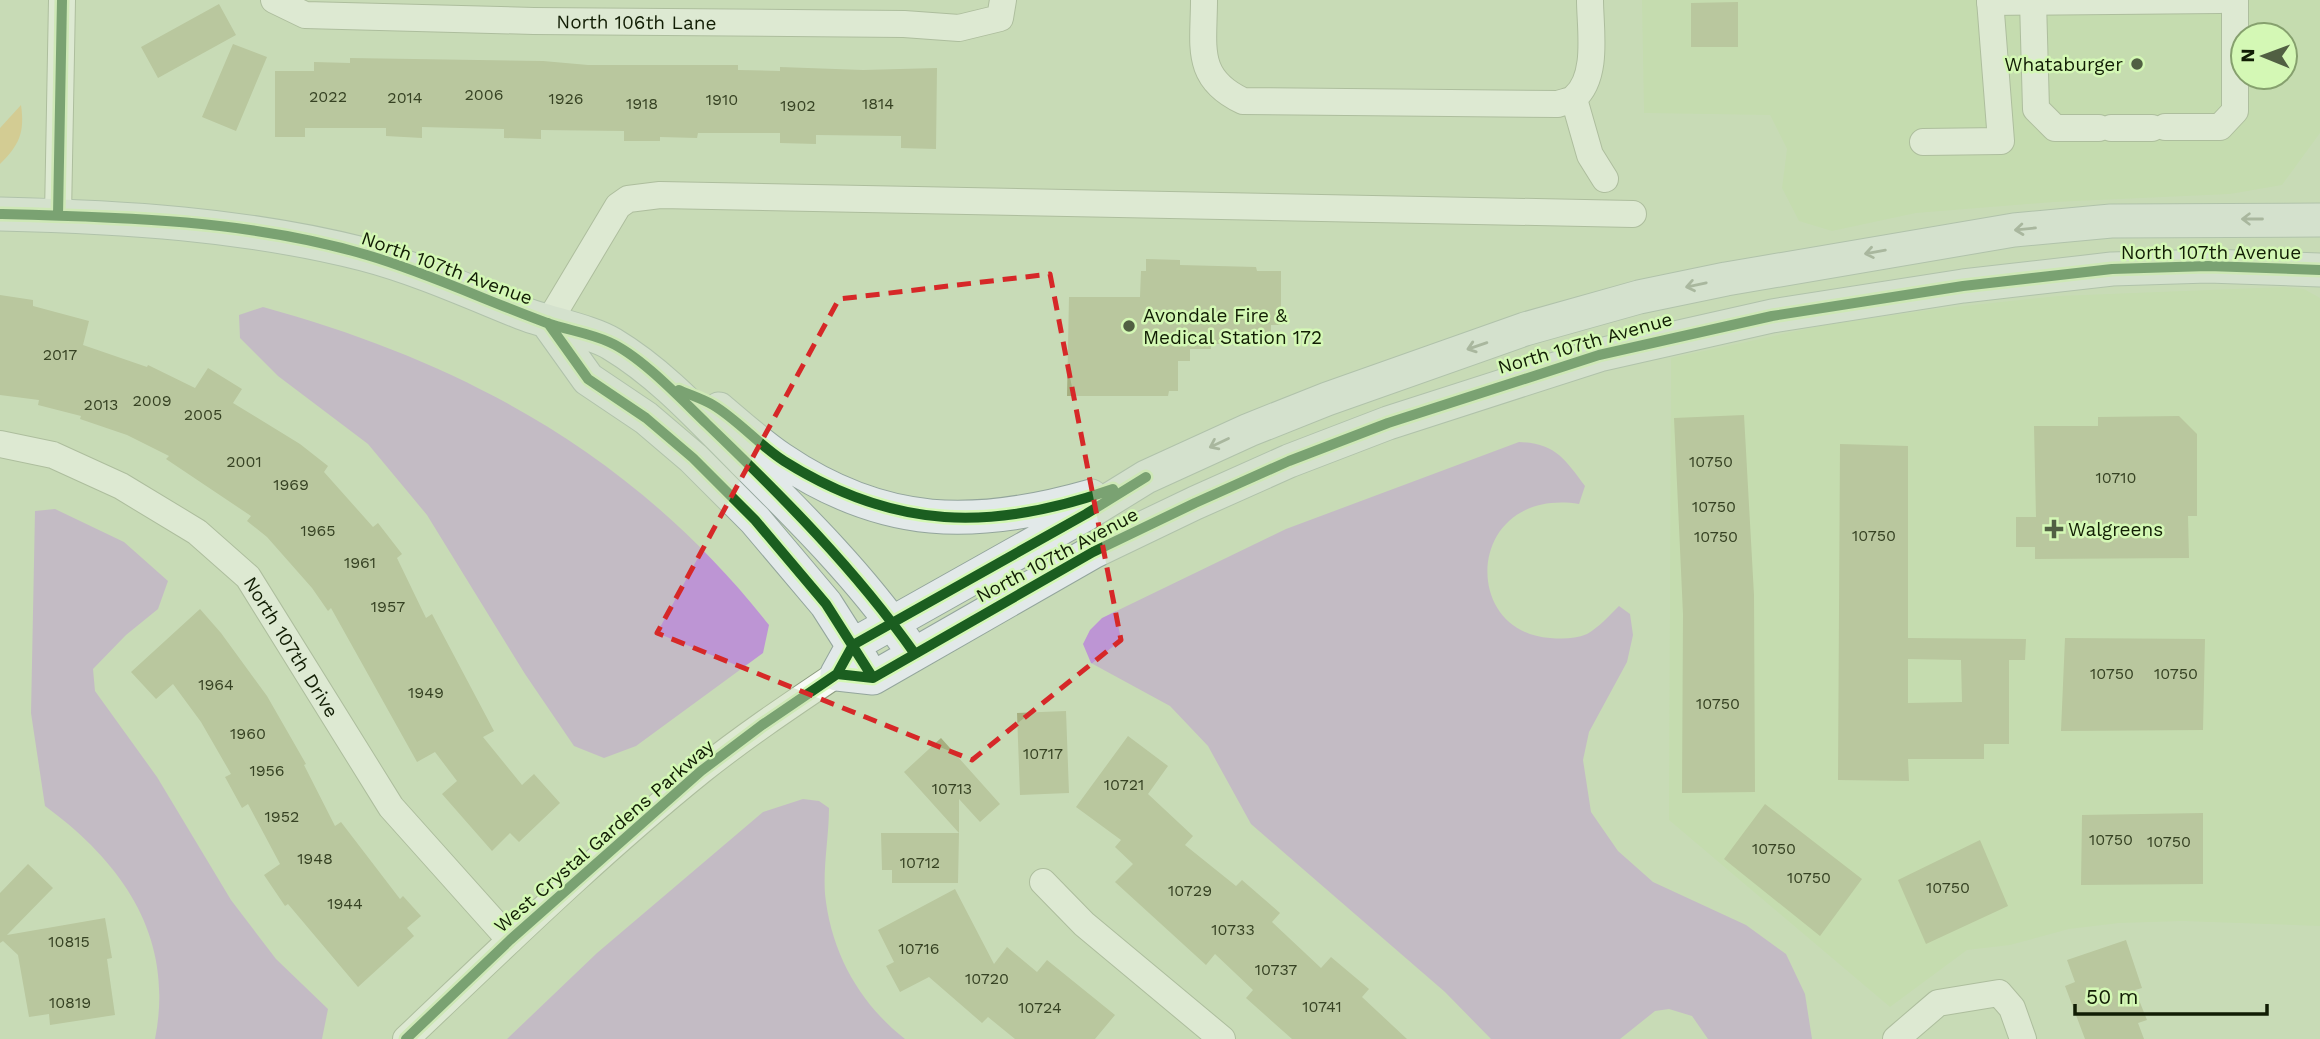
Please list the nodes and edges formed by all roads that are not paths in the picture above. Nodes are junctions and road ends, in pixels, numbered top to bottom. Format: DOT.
graph roads {
  1 [pos="62,0"];
  2 [pos="274,0"];
  3 [pos="1204,0"];
  4 [pos="1590,0"];
  5 [pos="2220,0"];
  6 [pos="2235,0"];
  7 [pos="1990,1"];
  8 [pos="2033,1"];
  9 [pos="1001,9"];
  10 [pos="535,11"];
  11 [pos="1574,99"];
  12 [pos="1923,142"];
  13 [pos="1605,179"];
  14 [pos="0,214"];
  15 [pos="1633,214"];
  16 [pos="58,215"];
  17 [pos="2320,220"];
  18 [pos="2320,270"];
  19 [pos="548,323"];
  20 [pos="666,384"];
  21 [pos="1254,428"];
  22 [pos="0,444"];
  23 [pos="1271,469"];
  24 [pos="1146,477"];
  25 [pos="872,634"];
  26 [pos="894,666"];
  27 [pos="838,674"];
  28 [pos="1043,881"];
  29 [pos="510,940"];
  30 [pos="405,1039"];
  31 [pos="1222,1039"];
  32 [pos="1896,1039"];
  33 [pos="2023,1039"];
  1 -- 16 [label="street"];
  2 -- 10 [label="street, North 106th Lane"];
  3 -- 11 [label="street"];
  4 -- 11 [label="street"];
  5 -- 8 [label="street"];
  6 -- 8 [label="street"];
  7 -- 8 [label="street"];
  7 -- 12 [label="street"];
  9 -- 10 [label="street, North 106th Lane"];
  11 -- 13 [label="street"];
  14 -- 16 [label="main road, North 107th Avenue"];
  15 -- 19 [label="street"];
  16 -- 19 [label="main road, North 107th Avenue"];
  17 -- 21 [label="main road, North 107th Avenue, one-way"];
  18 -- 23 [label="main road, North 107th Avenue"];
  19 -- 20 [label="main road, North 107th Avenue"];
  19 -- 25 [label="main road, North 107th Avenue"];
  20 -- 24 [label="main road"];
  20 -- 25 [label="main road, North 107th Avenue"];
  21 -- 23 [label="main road"];
  21 -- 24 [label="main road, North 107th Avenue, one-way"];
  22 -- 29 [label="street, North 107th Drive"];
  23 -- 26 [label="main road, North 107th Avenue"];
  24 -- 25 [label="main road, North 107th Avenue"];
  25 -- 26 [label="main road, North 107th Avenue"];
  25 -- 26 [label="main road, North 107th Avenue"];
  25 -- 27 [label="main road, West Crystal Gardens Parkway"];
  26 -- 27 [label="main road"];
  27 -- 29 [label="street, West Crystal Gardens Parkway"];
  28 -- 31 [label="street"];
  29 -- 30 [label="street, West Crystal Gardens Parkway"];
  32 -- 33 [label="street"];
}
